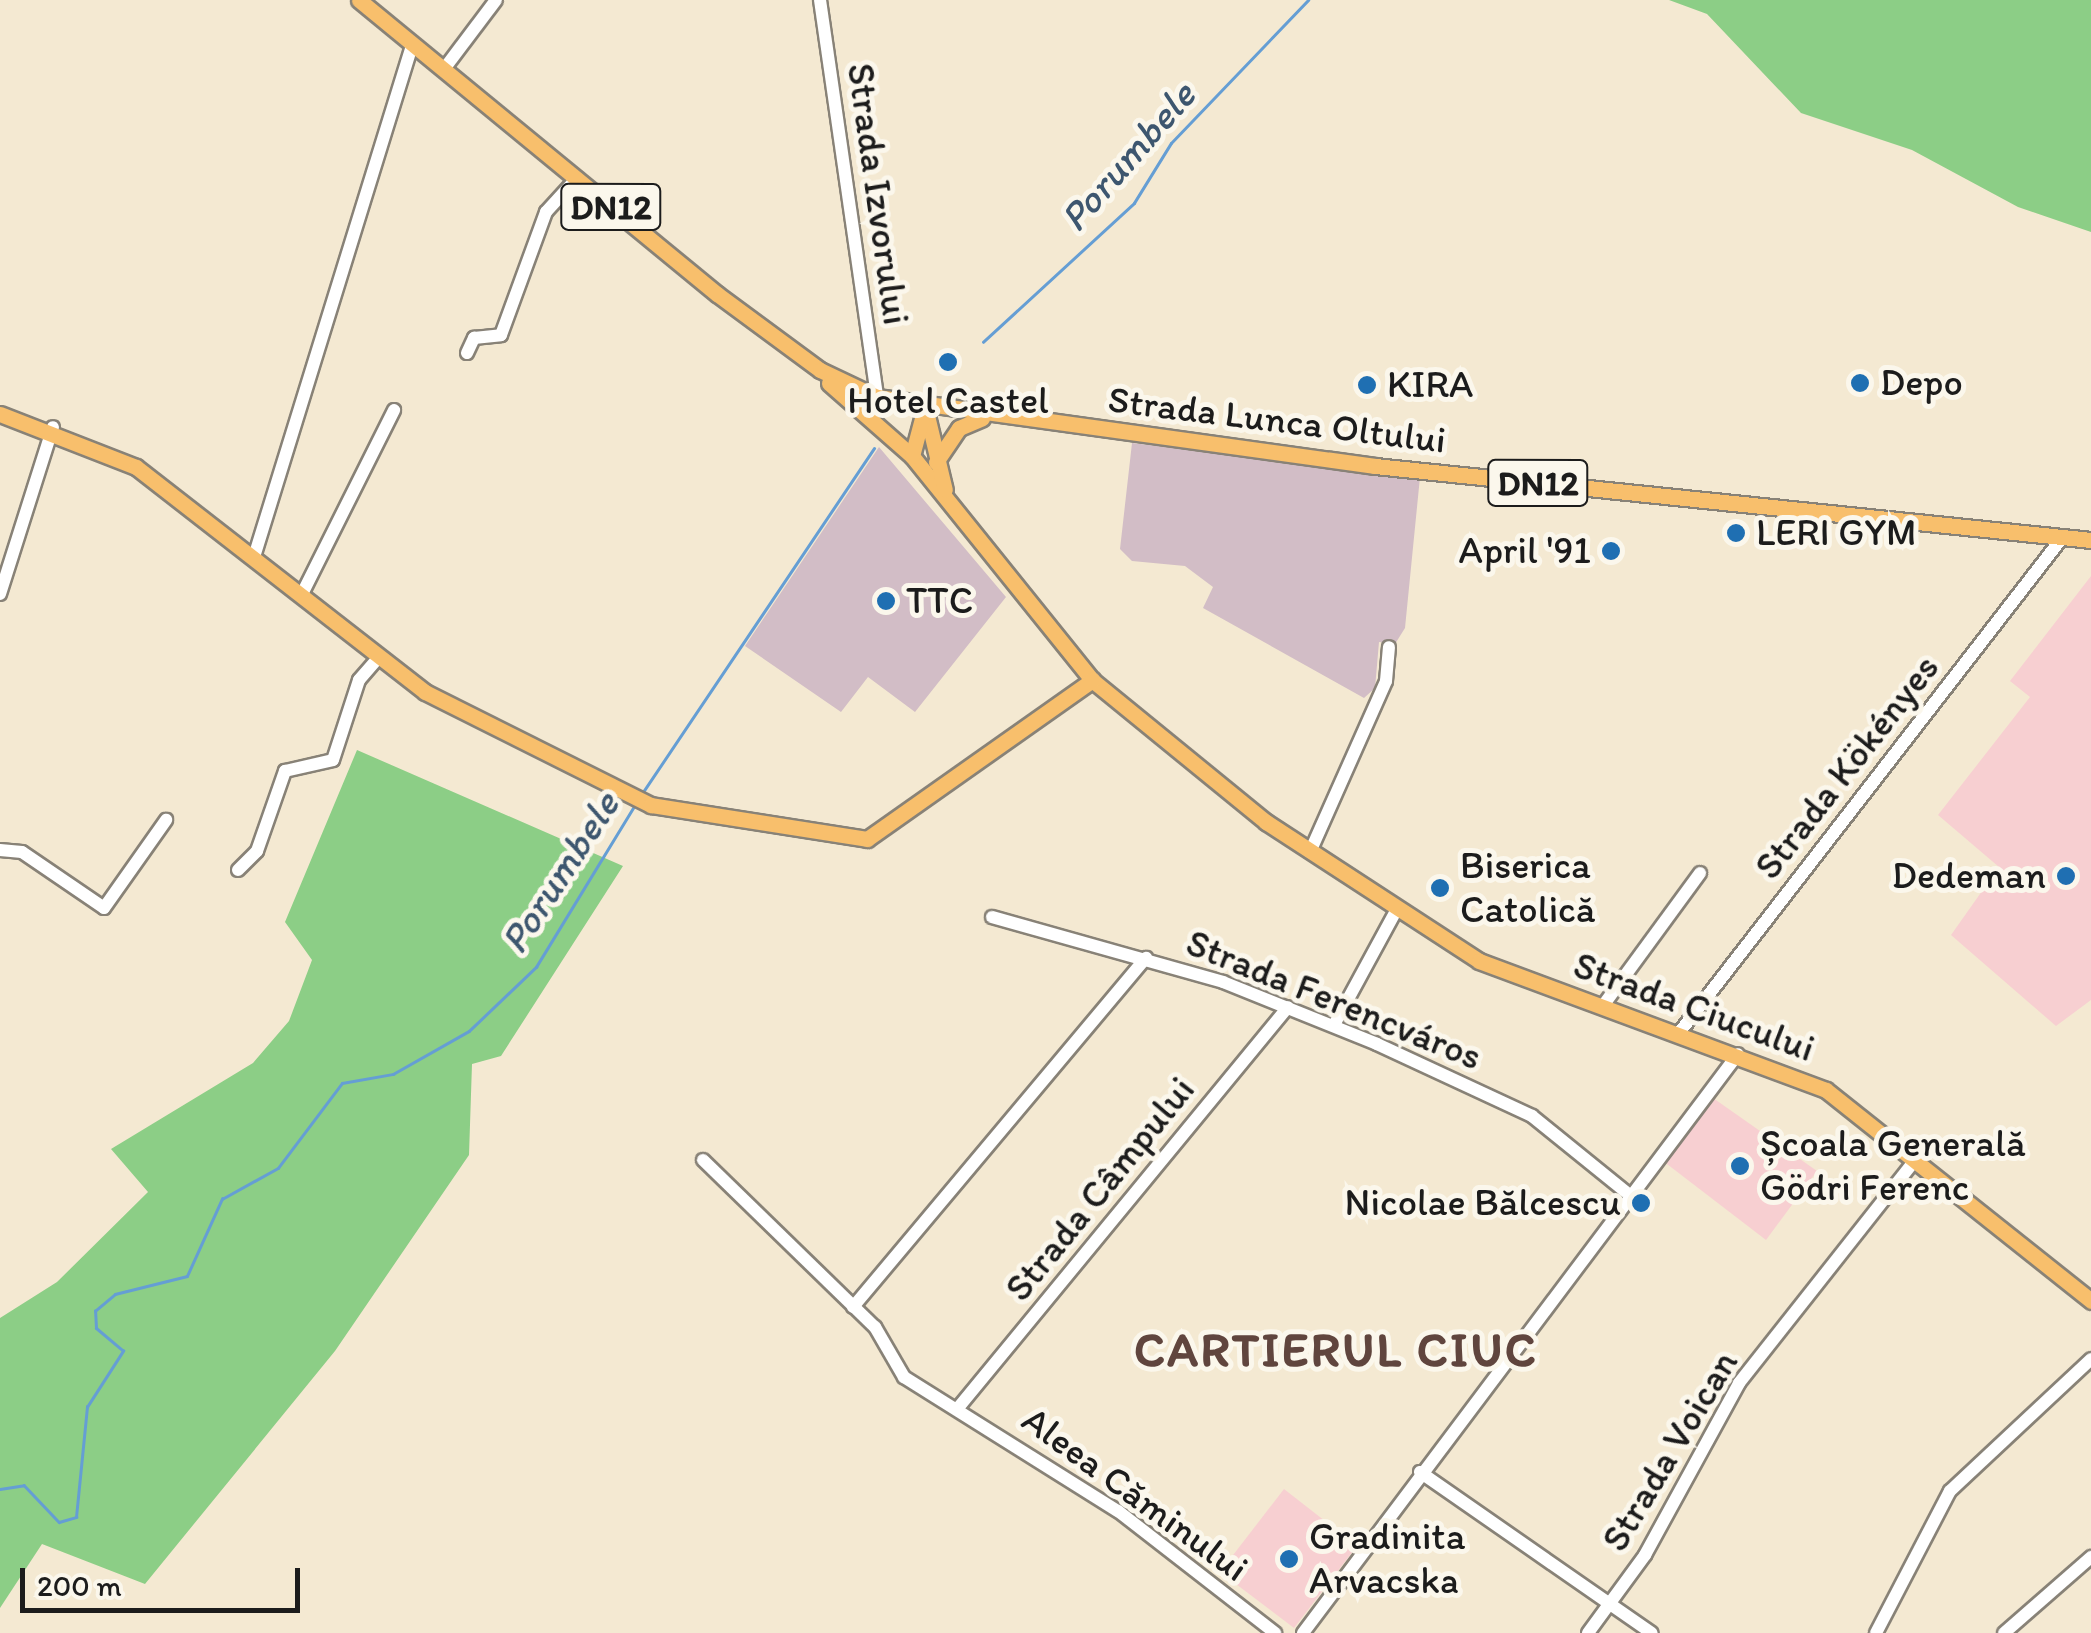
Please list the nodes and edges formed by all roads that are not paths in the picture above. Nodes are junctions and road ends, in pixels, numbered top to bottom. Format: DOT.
graph roads {
  1 [pos="359,0"];
  2 [pos="496,0"];
  3 [pos="820,0"];
  4 [pos="411,42"];
  5 [pos="447,65"];
  6 [pos="577,178"];
  7 [pos="466,353"];
  8 [pos="820,370"];
  9 [pos="878,397"];
  10 [pos="925,407"];
  11 [pos="394,410"];
  12 [pos="0,414"];
  13 [pos="986,416"];
  14 [pos="54,428"];
  15 [pos="912,456"];
  16 [pos="936,462"];
  17 [pos="957,514"];
  18 [pos="2062,538"];
  19 [pos="2091,540"];
  20 [pos="254,556"];
  21 [pos="0,594"];
  22 [pos="301,596"];
  23 [pos="1388,647"];
  24 [pos="378,658"];
  25 [pos="1092,680"];
  26 [pos="166,820"];
  27 [pos="0,850"];
  28 [pos="1310,852"];
  29 [pos="238,870"];
  30 [pos="1700,873"];
  31 [pos="1397,909"];
  32 [pos="992,917"];
  33 [pos="1146,958"];
  34 [pos="1288,1006"];
  35 [pos="1602,1007"];
  36 [pos="1334,1025"];
  37 [pos="1679,1034"];
  38 [pos="1738,1054"];
  39 [pos="702,1160"];
  40 [pos="1916,1160"];
  41 [pos="1626,1192"];
  42 [pos="2091,1301"];
  43 [pos="853,1307"];
  44 [pos="2091,1359"];
  45 [pos="958,1408"];
  46 [pos="1420,1472"];
  47 [pos="2091,1557"];
  48 [pos="1612,1605"];
  49 [pos="1275,1633"];
  50 [pos="1303,1633"];
  51 [pos="1588,1633"];
  52 [pos="1652,1633"];
  53 [pos="1876,1633"];
  54 [pos="2004,1633"];
  1 -- 4 [label="main road, DN12"];
  2 -- 5 [label="street"];
  3 -- 9 [label="street, Strada Izvorului"];
  4 -- 5 [label="main road, DN12"];
  4 -- 20 [label="street"];
  5 -- 6 [label="main road, DN12"];
  6 -- 7 [label="street"];
  6 -- 8 [label="main road, DN12"];
  8 -- 9 [label="main road, Strada Lunca Oltului / DN12"];
  8 -- 15 [label="main road, Strada Ciucului"];
  9 -- 10 [label="main road, Strada Lunca Oltului / DN12"];
  10 -- 13 [label="main road, Strada Lunca Oltului / DN12"];
  10 -- 15 [label="main road"];
  10 -- 16 [label="main road"];
  11 -- 22 [label="street"];
  12 -- 14 [label="main road"];
  13 -- 16 [label="main road"];
  13 -- 18 [label="main road, Strada Lunca Oltului / DN12"];
  14 -- 20 [label="main road"];
  14 -- 21 [label="street"];
  15 -- 17 [label="main road, Strada Ciucului"];
  16 -- 17 [label="main road"];
  17 -- 25 [label="main road, Strada Ciucului"];
  18 -- 19 [label="main road, Strada Lunca Oltului / DN12"];
  18 -- 37 [label="street, Strada Kökényes"];
  20 -- 22 [label="main road"];
  22 -- 24 [label="main road"];
  23 -- 28 [label="street"];
  24 -- 25 [label="main road"];
  24 -- 29 [label="street"];
  25 -- 28 [label="main road, Strada Ciucului"];
  26 -- 27 [label="street"];
  28 -- 31 [label="main road, Strada Ciucului"];
  30 -- 35 [label="street"];
  31 -- 35 [label="main road, Strada Ciucului"];
  31 -- 36 [label="street"];
  32 -- 33 [label="street, Strada Ferencváros"];
  33 -- 34 [label="street, Strada Ferencváros"];
  33 -- 43 [label="street"];
  34 -- 36 [label="street, Strada Ferencváros"];
  34 -- 45 [label="street, Strada Câmpului"];
  35 -- 37 [label="main road, Strada Ciucului"];
  36 -- 41 [label="street, Strada Ferencváros"];
  37 -- 38 [label="main road, Strada Ciucului"];
  38 -- 40 [label="main road, Strada Ciucului"];
  38 -- 41 [label="street"];
  39 -- 43 [label="street, Aleea Căminului"];
  40 -- 42 [label="main road, Strada Ciucului"];
  40 -- 48 [label="street, Strada Voican"];
  41 -- 46 [label="street"];
  43 -- 45 [label="street, Aleea Căminului"];
  44 -- 53 [label="street"];
  45 -- 49 [label="street, Aleea Căminului"];
  46 -- 48 [label="street"];
  46 -- 50 [label="street"];
  47 -- 54 [label="street"];
  48 -- 51 [label="street, Strada Voican"];
  48 -- 52 [label="street"];
}
